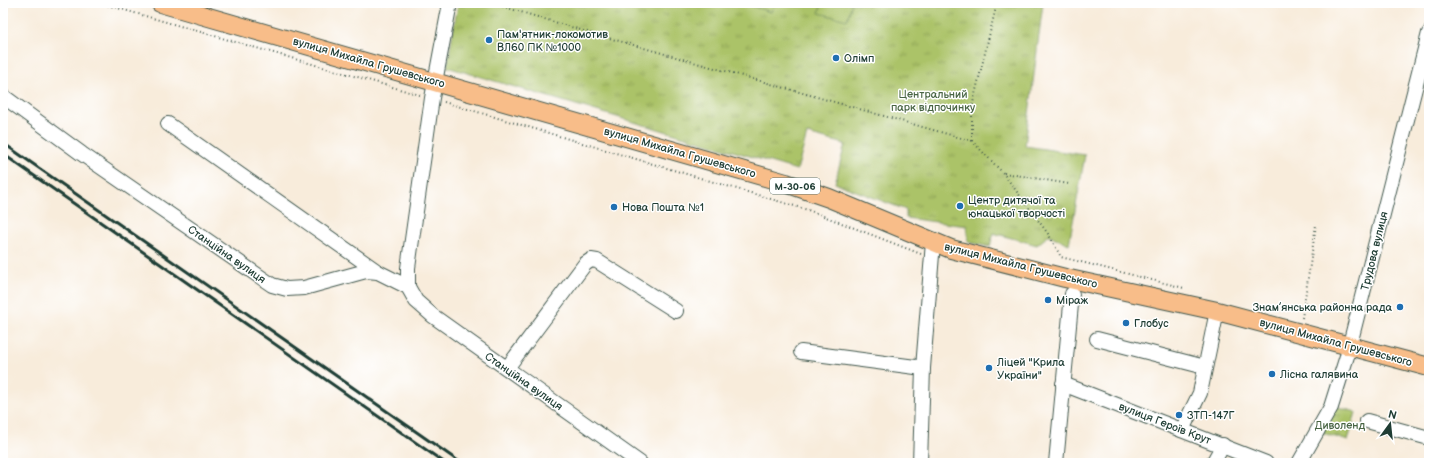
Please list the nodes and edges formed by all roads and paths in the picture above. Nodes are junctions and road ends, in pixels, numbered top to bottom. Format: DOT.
graph roads {
  1 [pos="100,3"];
  2 [pos="160,3"];
  3 [pos="450,3"];
  4 [pos="492,3"];
  5 [pos="997,3"];
  6 [pos="1429,33"];
  7 [pos="434,90"];
  8 [pos="3,96"];
  9 [pos="168,124"];
  10 [pos="972,140"];
  11 [pos="1003,173"];
  12 [pos="1069,184"];
  13 [pos="1316,225"];
  14 [pos="1049,235"];
  15 [pos="932,250"];
  16 [pos="378,272"];
  17 [pos="408,287"];
  18 [pos="1072,294"];
  19 [pos="676,311"];
  20 [pos="1217,311"];
  21 [pos="1302,318"];
  22 [pos="1097,339"];
  23 [pos="1350,345"];
  24 [pos="801,352"];
  25 [pos="1205,367"];
  26 [pos="1429,367"];
  27 [pos="507,368"];
  28 [pos="923,368"];
  29 [pos="1063,384"];
  30 [pos="1366,421"];
  31 [pos="1182,430"];
  32 [pos="1429,438"];
  33 [pos="1223,446"];
  34 [pos="640,463"];
  35 [pos="920,463"];
  36 [pos="1056,463"];
  37 [pos="1213,463"];
  38 [pos="1266,463"];
  39 [pos="1299,463"];
  1 -- 7 [label="path"];
  2 -- 7 [label="main road, вулиця Михайла Грушевського / М-30-06"];
  3 -- 7 [label="street"];
  4 -- 10 [label="path"];
  5 -- 10 [label="path"];
  6 -- 23 [label="street, Трудова вулиця"];
  7 -- 15 [label="path"];
  7 -- 15 [label="main road, вулиця Михайла Грушевського / М-30-06"];
  7 -- 17 [label="street"];
  8 -- 16 [label="street, Станційна вулиця"];
  9 -- 16 [label="street"];
  10 -- 11 [label="path"];
  11 -- 12 [label="path"];
  11 -- 14 [label="path"];
  13 -- 21 [label="path"];
  15 -- 20 [label="main road, вулиця Михайла Грушевського / М-30-06"];
  15 -- 28 [label="street"];
  16 -- 17 [label="street, Станційна вулиця"];
  17 -- 27 [label="street, Станційна вулиця"];
  18 -- 29 [label="street"];
  19 -- 27 [label="street"];
  20 -- 23 [label="main road, вулиця Михайла Грушевського / М-30-06"];
  20 -- 25 [label="street"];
  22 -- 25 [label="street"];
  23 -- 26 [label="main road, вулиця Михайла Грушевського / М-30-06"];
  23 -- 39 [label="street, Трудова вулиця"];
  24 -- 28 [label="street"];
  25 -- 31 [label="street"];
  27 -- 34 [label="street, Станційна вулиця"];
  28 -- 35 [label="street"];
  29 -- 31 [label="street, вулиця Героїв Крут"];
  29 -- 36 [label="street"];
  30 -- 32 [label="street"];
  31 -- 33 [label="street, вулиця Героїв Крут"];
  33 -- 37 [label="street"];
  33 -- 38 [label="street, вулиця Героїв Крут"];
}
